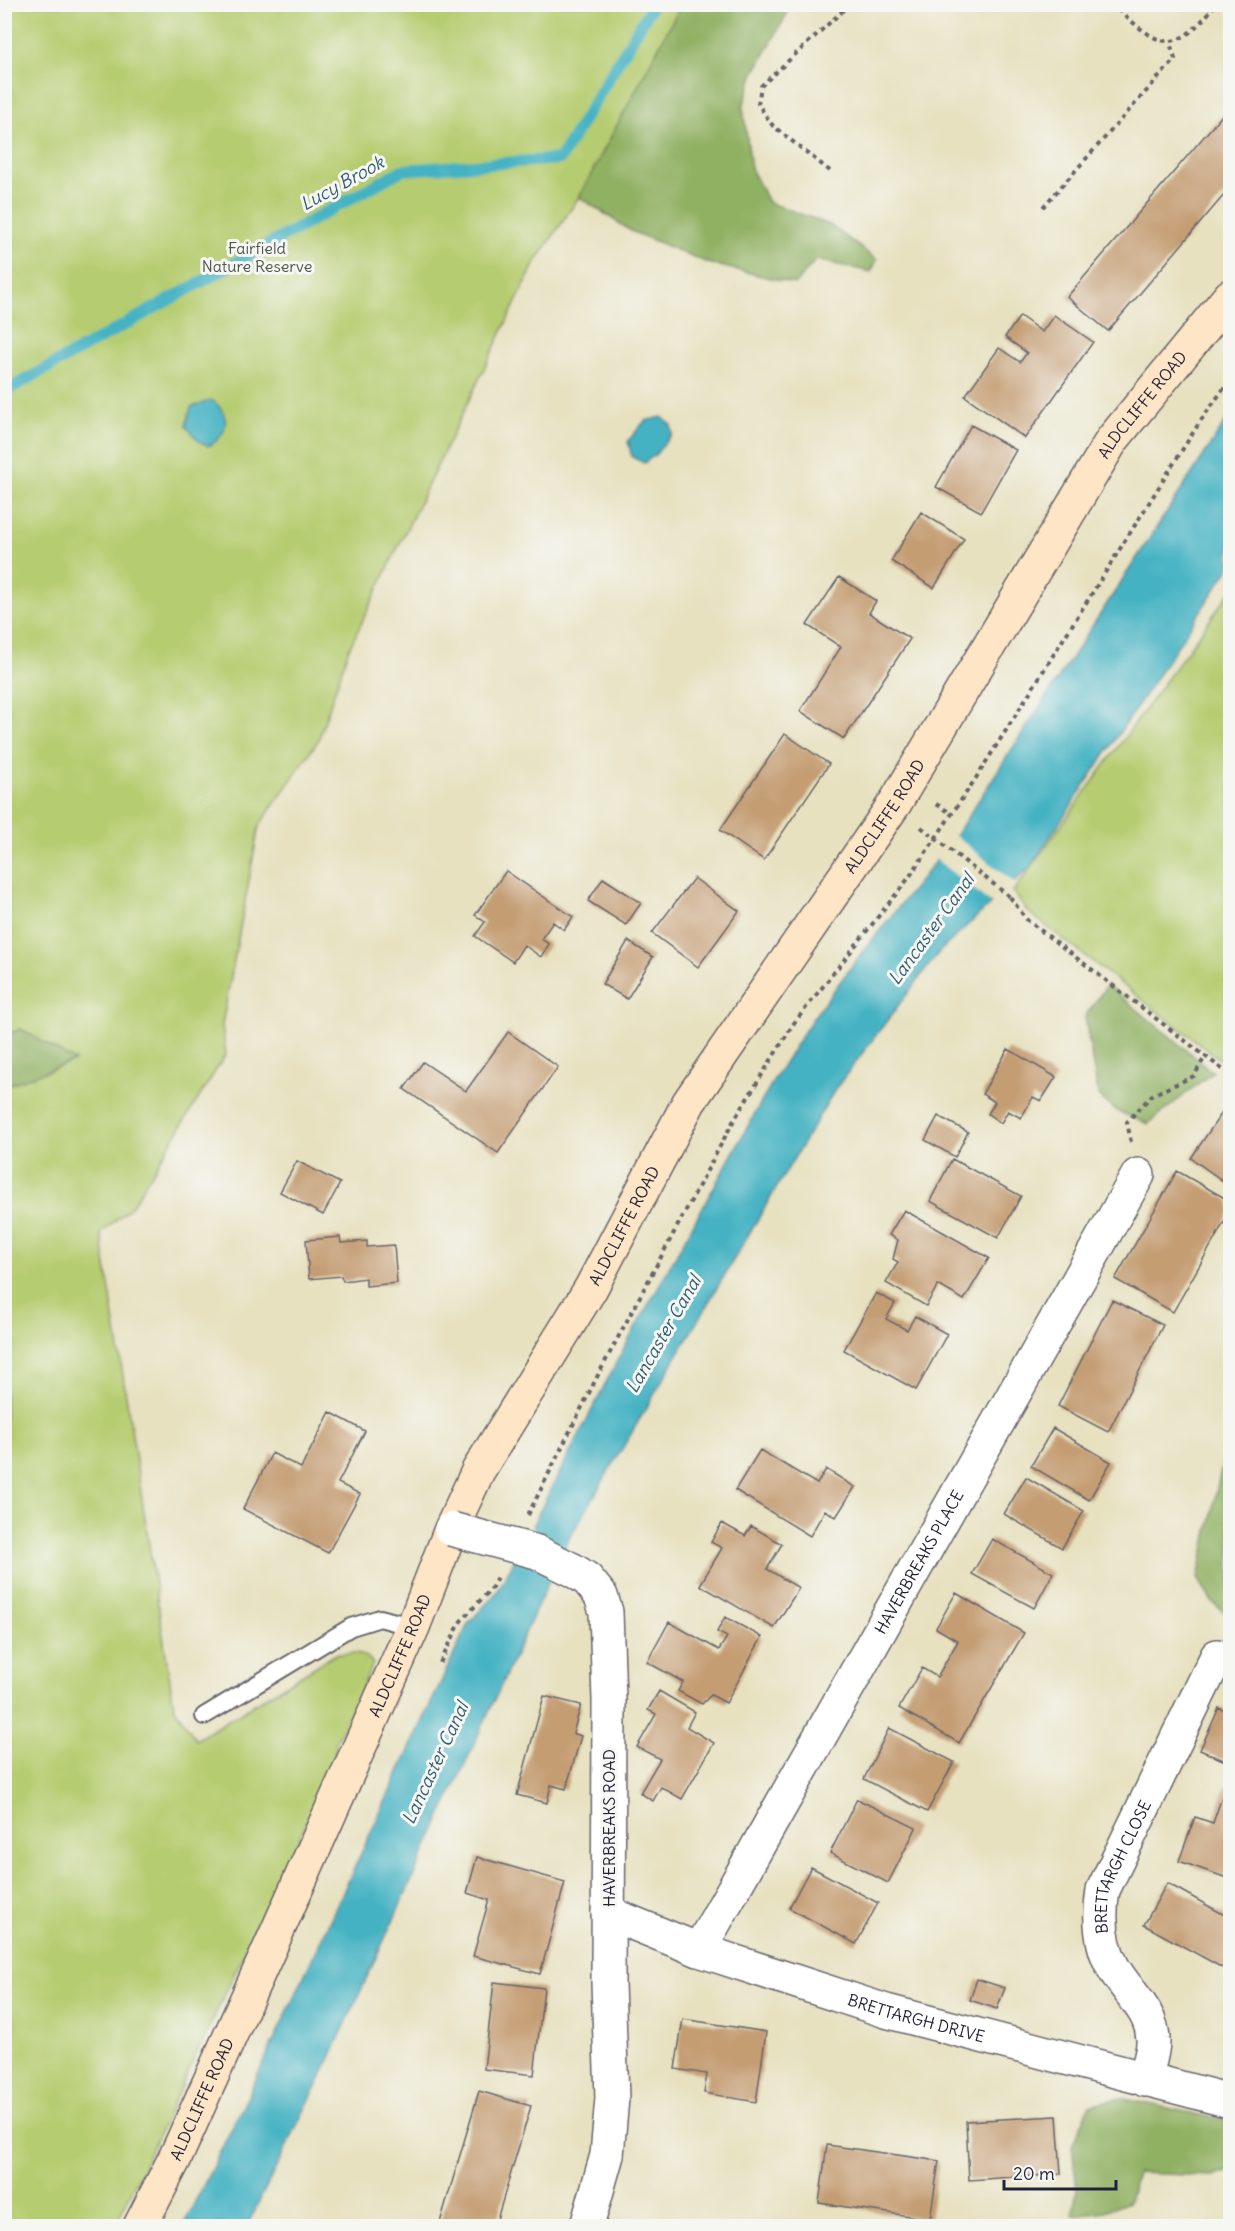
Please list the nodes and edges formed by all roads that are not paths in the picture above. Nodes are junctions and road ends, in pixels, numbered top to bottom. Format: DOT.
graph roads {
  1 [pos="1230,296"];
  2 [pos="1138,1175"];
  3 [pos="451,1529"];
  4 [pos="413,1627"];
  5 [pos="1216,1656"];
  6 [pos="204,1716"];
  7 [pos="608,1913"];
  8 [pos="699,1950"];
  9 [pos="1144,2080"];
  10 [pos="1230,2101"];
  11 [pos="140,2226"];
  12 [pos="587,2226"];
  1 -- 3 [label="street, ALDCLIFFE ROAD"];
  2 -- 8 [label="street, HAVERBREAKS PLACE"];
  3 -- 4 [label="street, ALDCLIFFE ROAD"];
  3 -- 7 [label="street, HAVERBREAKS ROAD, bridge"];
  4 -- 6 [label="lane"];
  4 -- 11 [label="street, ALDCLIFFE ROAD"];
  5 -- 9 [label="street, BRETTARGH CLOSE"];
  7 -- 8 [label="street, BRETTARGH DRIVE"];
  7 -- 12 [label="street, HAVERBREAKS ROAD"];
  8 -- 9 [label="street, BRETTARGH DRIVE"];
  9 -- 10 [label="street, BRETTARGH DRIVE"];
}
